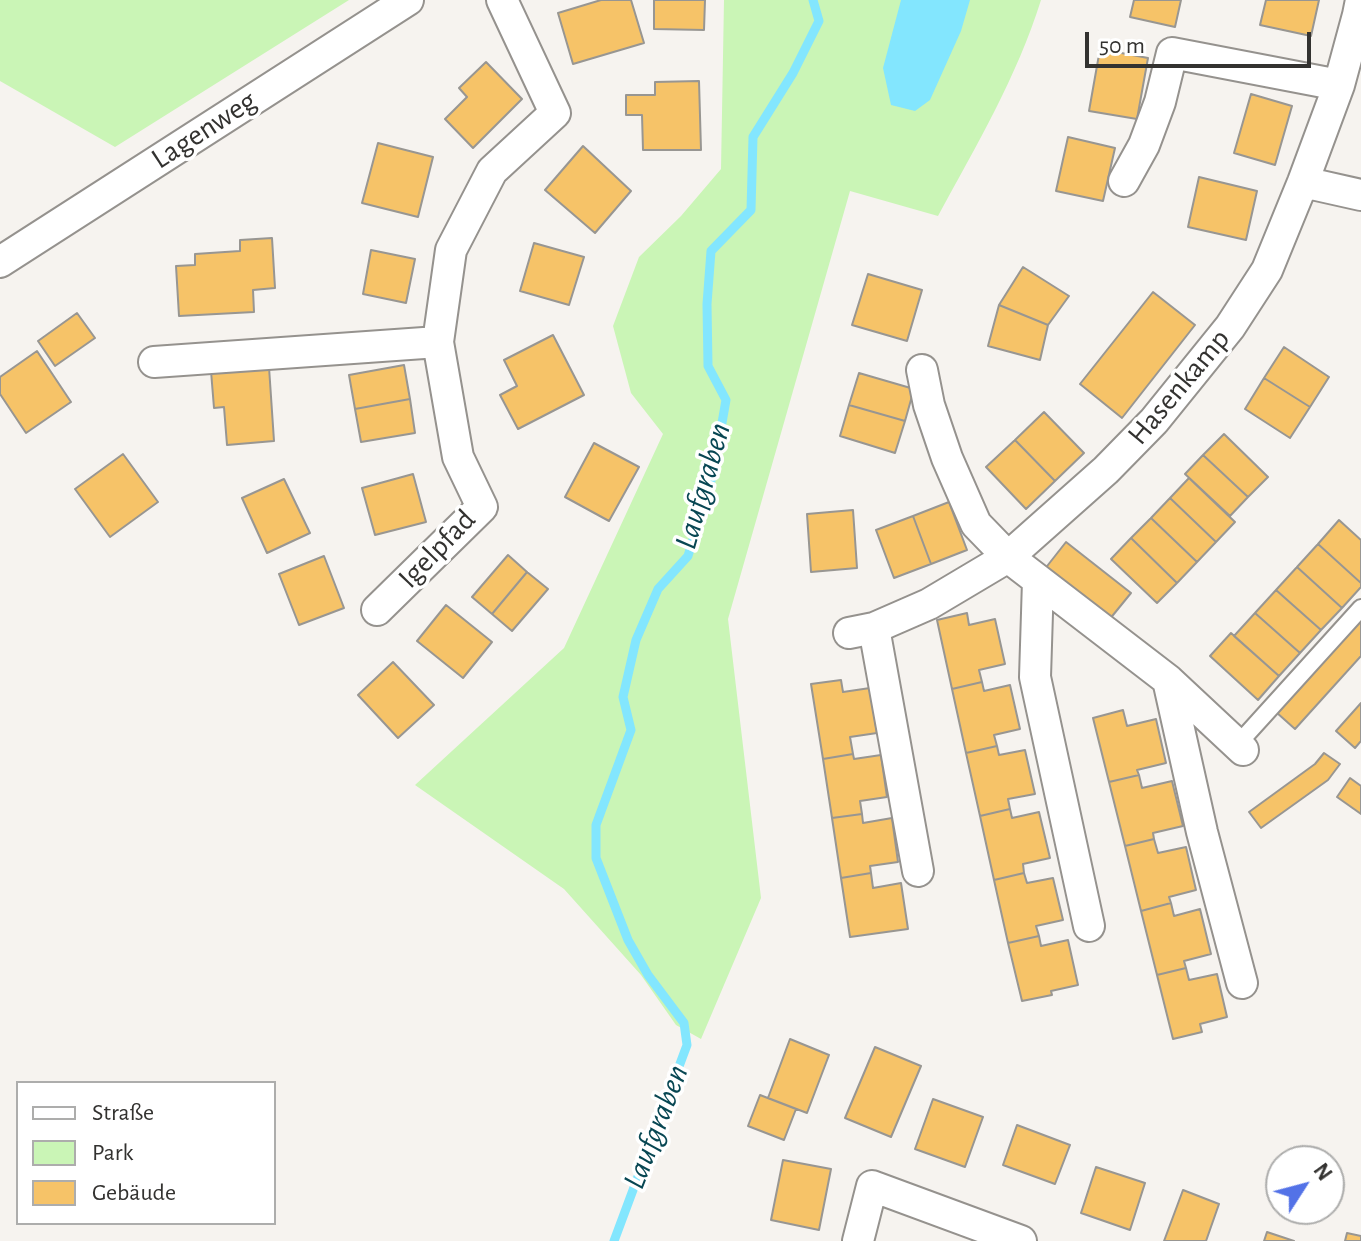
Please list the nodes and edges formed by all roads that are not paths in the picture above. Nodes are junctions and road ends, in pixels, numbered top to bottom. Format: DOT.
graph roads {
  1 [pos="408,0"];
  2 [pos="502,0"];
  3 [pos="1360,10"];
  4 [pos="1339,85"];
  5 [pos="1124,181"];
  6 [pos="1303,182"];
  7 [pos="1361,195"];
  8 [pos="0,262"];
  9 [pos="438,342"];
  10 [pos="154,362"];
  11 [pos="922,370"];
  12 [pos="1008,557"];
  13 [pos="1038,581"];
  14 [pos="1361,608"];
  15 [pos="377,610"];
  16 [pos="1168,680"];
  17 [pos="1240,748"];
  18 [pos="918,871"];
  19 [pos="1089,926"];
  20 [pos="1242,983"];
  21 [pos="858,1241"];
  22 [pos="1021,1241"];
  1 -- 8 [label="street, Lagenweg"];
  2 -- 9 [label="street, Igelpfad"];
  3 -- 4 [label="street, Hasenkamp"];
  4 -- 5 [label="street"];
  4 -- 6 [label="street, Hasenkamp"];
  6 -- 7 [label="street"];
  6 -- 12 [label="street, Hasenkamp"];
  9 -- 10 [label="street"];
  9 -- 15 [label="street, Igelpfad"];
  11 -- 12 [label="street"];
  12 -- 13 [label="street"];
  12 -- 18 [label="street, Hasenkamp"];
  13 -- 16 [label="street"];
  13 -- 19 [label="street"];
  14 -- 17 [label="lane"];
  16 -- 17 [label="street"];
  16 -- 20 [label="street"];
  21 -- 22 [label="street"];
}
